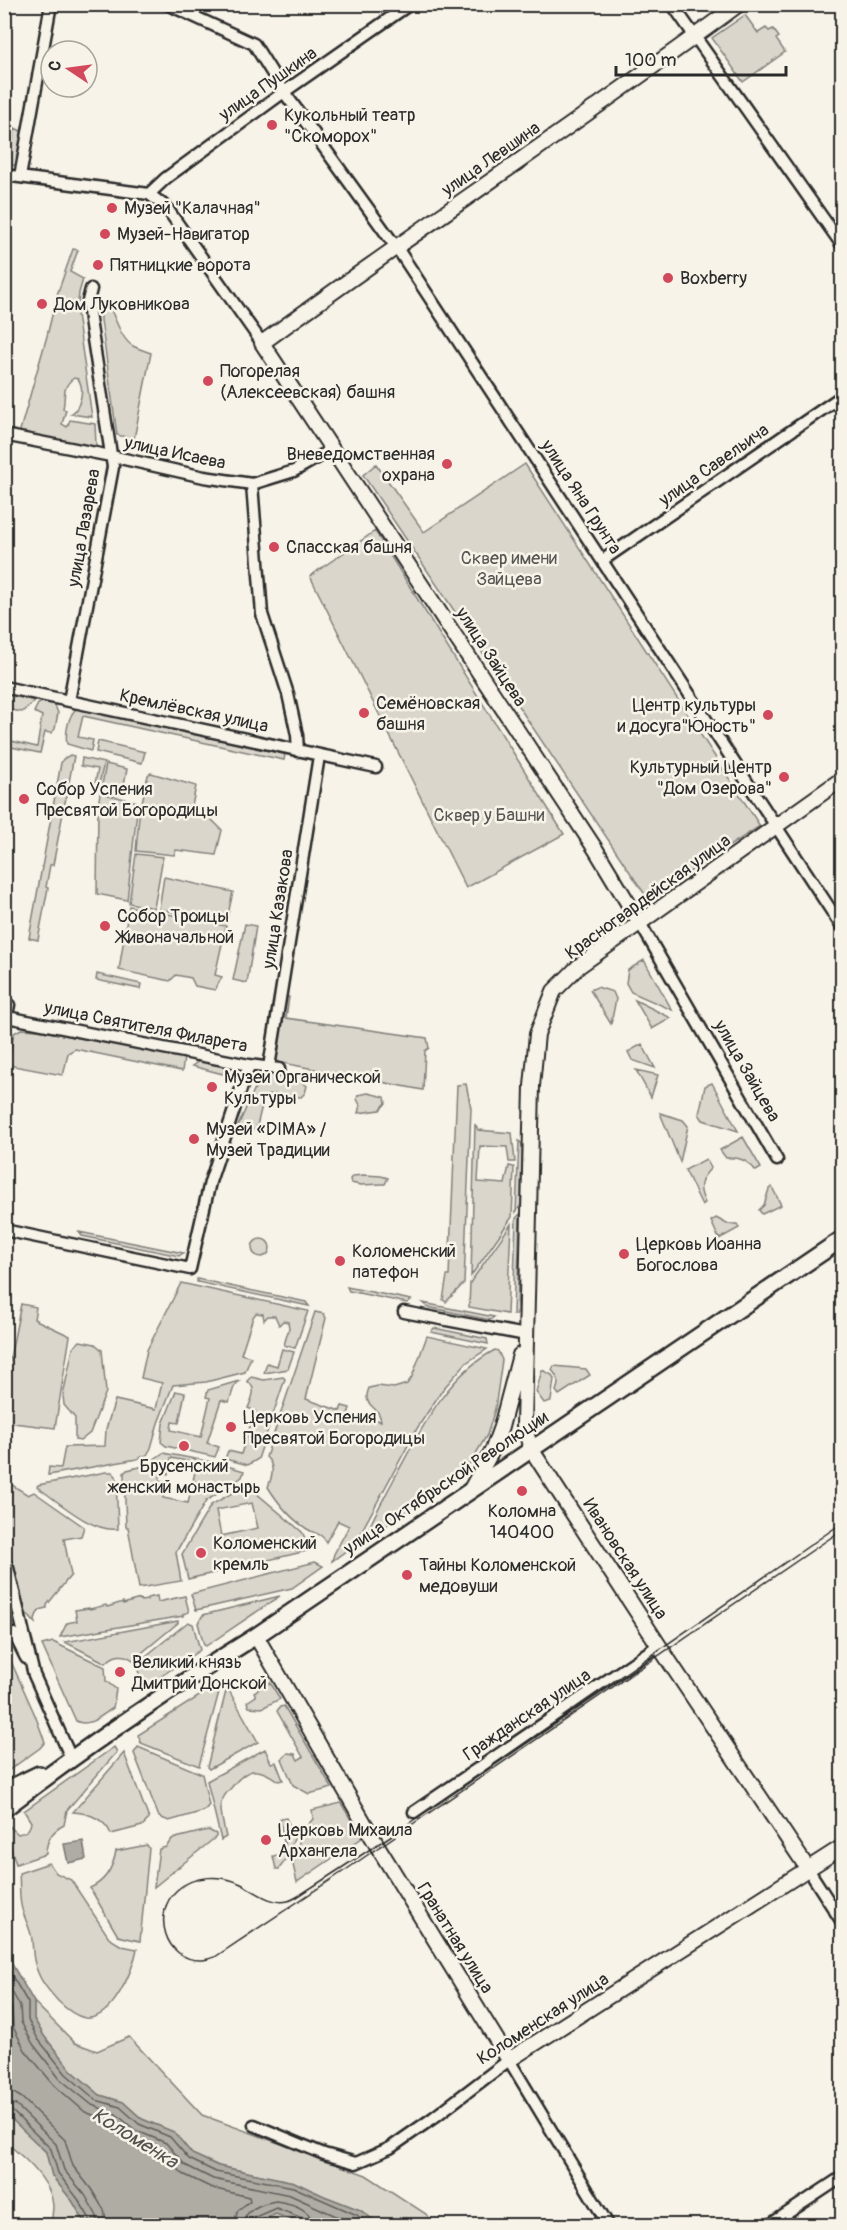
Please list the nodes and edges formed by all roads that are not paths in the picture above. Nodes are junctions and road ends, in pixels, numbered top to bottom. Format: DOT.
graph roads {
  1 [pos="51,4"];
  2 [pos="167,4"];
  3 [pos="672,4"];
  4 [pos="740,4"];
  5 [pos="409,5"];
  6 [pos="695,37"];
  7 [pos="284,92"];
  8 [pos="4,175"];
  9 [pos="20,177"];
  10 [pos="149,194"];
  11 [pos="843,245"];
  12 [pos="396,247"];
  13 [pos="91,289"];
  14 [pos="262,344"];
  15 [pos="843,396"];
  16 [pos="4,435"];
  17 [pos="333,449"];
  18 [pos="111,456"];
  19 [pos="252,484"];
  20 [pos="603,561"];
  21 [pos="4,687"];
  22 [pos="69,701"];
  23 [pos="298,751"];
  24 [pos="319,756"];
  25 [pos="376,767"];
  26 [pos="843,779"];
  27 [pos="776,826"];
  28 [pos="640,923"];
  29 [pos="843,927"];
  30 [pos="9,1005"];
  31 [pos="6,1022"];
  32 [pos="249,1065"];
  33 [pos="274,1068"];
  34 [pos="777,1160"];
  35 [pos="4,1230"];
  36 [pos="843,1239"];
  37 [pos="404,1312"];
  38 [pos="526,1335"];
  39 [pos="531,1449"];
  40 [pos="471,1489"];
  41 [pos="4,1561"];
  42 [pos="14,1634"];
  43 [pos="256,1636"];
  44 [pos="659,1645"];
  45 [pos="34,1675"];
  46 [pos="71,1758"];
  47 [pos="4,1791"];
  48 [pos="4,1809"];
  49 [pos="414,1812"];
  50 [pos="843,1846"];
  51 [pos="808,1869"];
  52 [pos="843,1922"];
  53 [pos="509,2060"];
  54 [pos="254,2125"];
  55 [pos="843,2177"];
  56 [pos="609,2226"];
  57 [pos="768,2226"];
  1 -- 9 [label="street"];
  2 -- 7 [label="street, улица Яна Грунта"];
  3 -- 6 [label="street"];
  4 -- 6 [label="street, улица Левшина"];
  5 -- 7 [label="street, улица Пушкина"];
  6 -- 11 [label="street"];
  6 -- 12 [label="street, улица Левшина"];
  7 -- 10 [label="street, улица Пушкина"];
  7 -- 12 [label="street, улица Яна Грунта"];
  8 -- 9 [label="street"];
  9 -- 10 [label="street"];
  10 -- 14 [label="street, улица Зайцева"];
  12 -- 14 [label="street, улица Левшина"];
  12 -- 20 [label="street, улица Яна Грунта"];
  13 -- 18 [label="street, улица Лазарева"];
  14 -- 17 [label="street, улица Зайцева"];
  15 -- 20 [label="street, улица Савельича"];
  16 -- 18 [label="street, улица Исаева"];
  17 -- 19 [label="street, улица Исаева"];
  17 -- 28 [label="street, улица Зайцева"];
  18 -- 19 [label="street, улица Исаева"];
  18 -- 22 [label="street, улица Лазарева"];
  19 -- 23 [label="street"];
  20 -- 27 [label="street, улица Яна Грунта"];
  21 -- 22 [label="street, Кремлёвская улица"];
  22 -- 23 [label="street, Кремлёвская улица"];
  23 -- 24 [label="street, Кремлёвская улица"];
  24 -- 25 [label="street, Кремлёвская улица"];
  24 -- 33 [label="street, улица Казакова"];
  26 -- 27 [label="street, Красногвардейская улица"];
  27 -- 28 [label="street, Красногвардейская улица"];
  27 -- 29 [label="street, улица Яна Грунта"];
  28 -- 34 [label="street, улица Зайцева"];
  28 -- 38 [label="street, Красногвардейская улица"];
  30 -- 31 [label="street"];
  31 -- 32 [label="street, улица Святителя Филарета"];
  32 -- 33 [label="street, улица Святителя Филарета"];
  32 -- 35 [label="street"];
  36 -- 39 [label="main road, улица Октябрьской Революции"];
  37 -- 38 [label="street"];
  38 -- 39 [label="street, Ивановская улица"];
  38 -- 40 [label="street"];
  39 -- 40 [label="main road, улица Октябрьской Революции"];
  39 -- 44 [label="street, Ивановская улица"];
  40 -- 43 [label="main road, улица Октябрьской Революции"];
  41 -- 45 [label="street"];
  42 -- 45 [label="street"];
  43 -- 46 [label="main road, улица Октябрьской Революции"];
  43 -- 53 [label="street, Гранатная улица"];
  44 -- 49 [label="street, Гражданская улица"];
  44 -- 51 [label="street, Ивановская улица"];
  45 -- 46 [label="street"];
  46 -- 47 [label="main road, улица Октябрьской Революции"];
  46 -- 48 [label="main road, улица Октябрьской Революции"];
  50 -- 51 [label="street, Коломенская улица"];
  51 -- 52 [label="street, Ивановская улица"];
  51 -- 53 [label="street, Коломенская улица"];
  53 -- 54 [label="street, Коломенская улица"];
  53 -- 56 [label="street, Гранатная улица"];
  55 -- 57 [label="street"];
}
